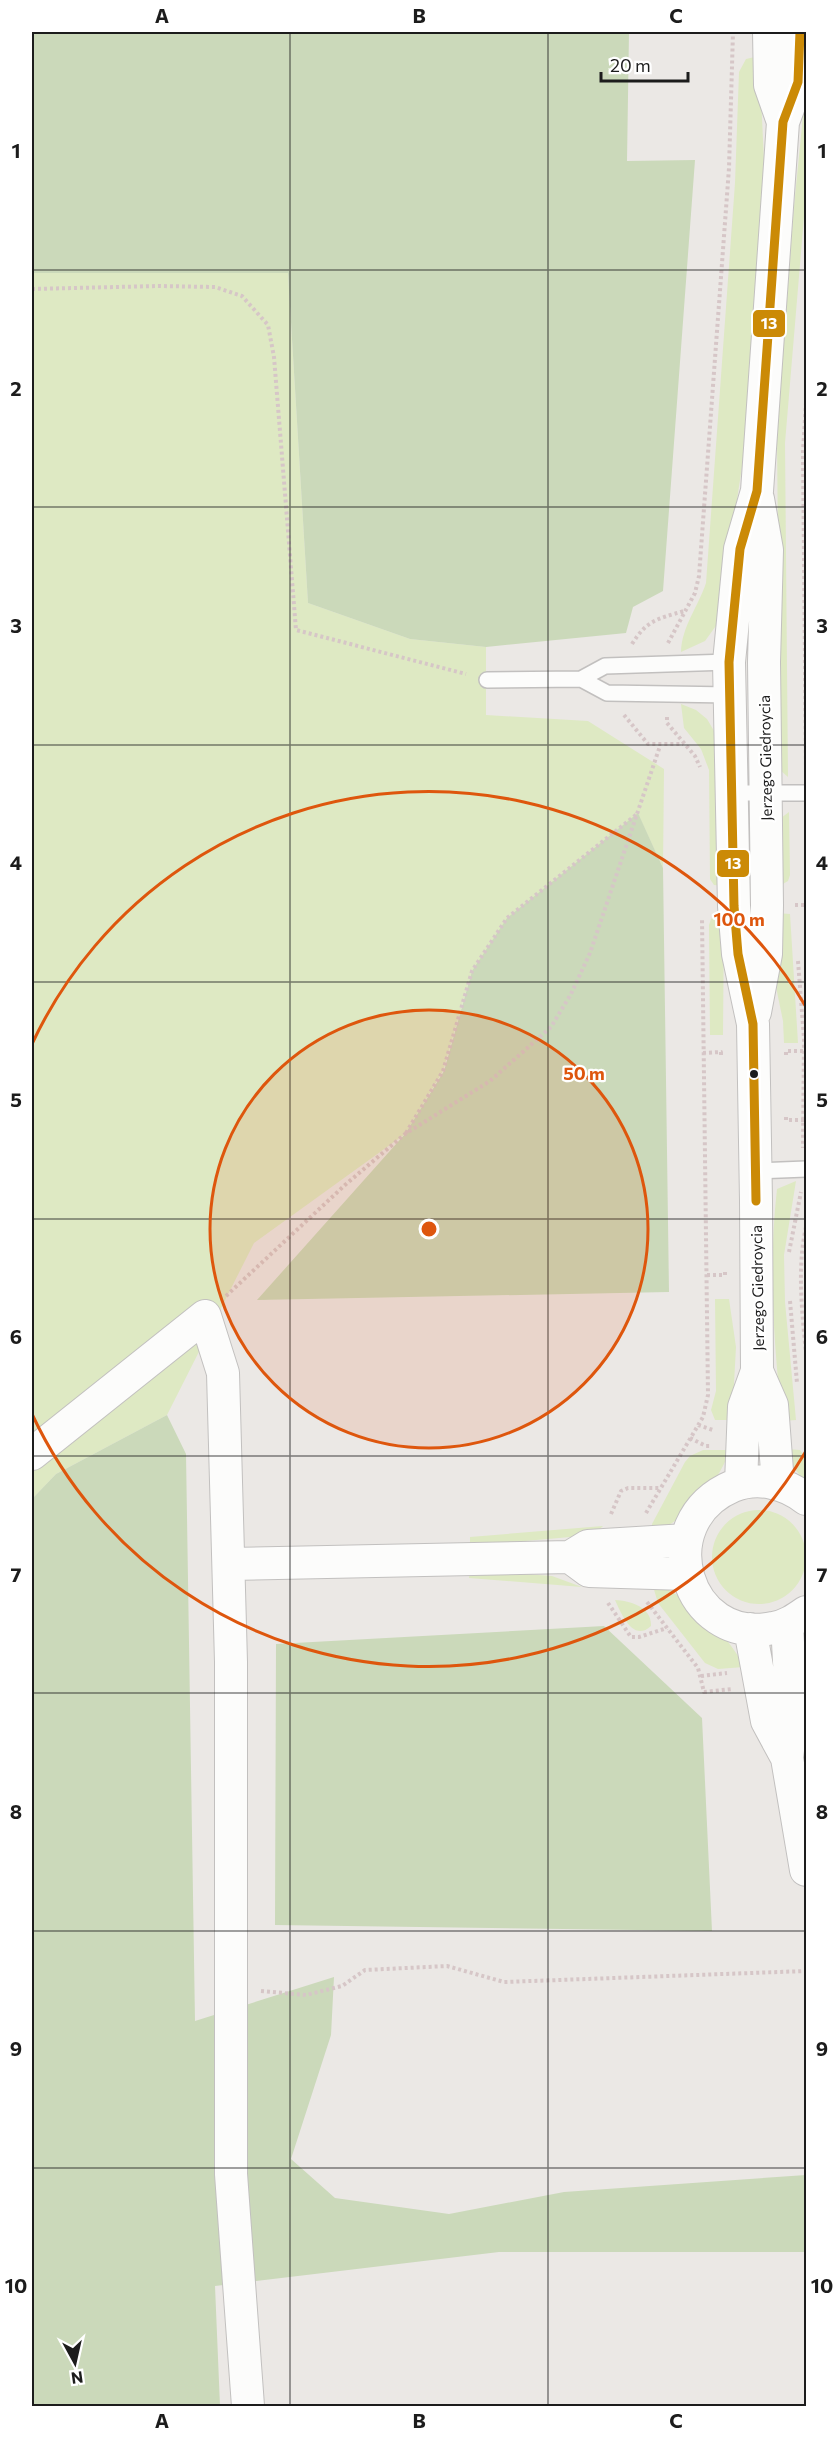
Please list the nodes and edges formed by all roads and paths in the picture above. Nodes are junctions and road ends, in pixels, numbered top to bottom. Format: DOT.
graph roads {
  1 [pos="733,32"];
  2 [pos="769,32"];
  3 [pos="800,32"];
  4 [pos="783,122"];
  5 [pos="32,290"];
  6 [pos="807,403"];
  7 [pos="757,491"];
  8 [pos="684,611"];
  9 [pos="667,652"];
  10 [pos="729,662"];
  11 [pos="764,662"];
  12 [pos="622,665"];
  13 [pos="581,679"];
  14 [pos="487,680"];
  15 [pos="607,693"];
  16 [pos="730,695"];
  17 [pos="764,695"];
  18 [pos="667,712"];
  19 [pos="684,744"];
  20 [pos="660,746"];
  21 [pos="701,773"];
  22 [pos="732,793"];
  23 [pos="765,793"];
  24 [pos="806,793"];
  25 [pos="638,813"];
  26 [pos="702,906"];
  27 [pos="753,1024"];
  28 [pos="807,1051"];
  29 [pos="786,1063"];
  30 [pos="786,1108"];
  31 [pos="807,1120"];
  32 [pos="405,1134"];
  33 [pos="807,1169"];
  34 [pos="755,1171"];
  35 [pos="807,1227"];
  36 [pos="205,1316"];
  37 [pos="807,1353"];
  38 [pos="757,1371"];
  39 [pos="32,1454"];
  40 [pos="741,1483"];
  41 [pos="778,1484"];
  42 [pos="660,1488"];
  43 [pos="807,1499"];
  44 [pos="644,1516"];
  45 [pos="686,1540"];
  46 [pos="603,1544"];
  47 [pos="229,1564"];
  48 [pos="579,1564"];
  49 [pos="686,1574"];
  50 [pos="642,1597"];
  51 [pos="797,1618"];
  52 [pos="667,1628"];
  53 [pos="750,1629"];
  54 [pos="735,1672"];
  55 [pos="701,1676"];
  56 [pos="738,1688"];
  57 [pos="787,1758"];
  58 [pos="807,1869"];
  59 [pos="807,1971"];
  60 [pos="231,1988"];
  61 [pos="248,2406"];
  1 -- 8 [label="path"];
  2 -- 4 [label="street, Jerzego Giedroycia"];
  3 -- 4 [label="street, Jerzego Giedroycia"];
  4 -- 7 [label="street, Jerzego Giedroycia"];
  5 -- 14 [label="path"];
  6 -- 24 [label="path"];
  7 -- 10 [label="street, Jerzego Giedroycia"];
  7 -- 11 [label="street, Jerzego Giedroycia"];
  8 -- 9 [label="path"];
  8 -- 12 [label="path"];
  10 -- 11 [label="street"];
  10 -- 12 [label="lane"];
  10 -- 16 [label="street, Jerzego Giedroycia"];
  11 -- 17 [label="street, Jerzego Giedroycia"];
  12 -- 13 [label="lane"];
  13 -- 14 [label="lane"];
  13 -- 15 [label="lane"];
  15 -- 16 [label="lane"];
  15 -- 20 [label="path"];
  16 -- 17 [label="street"];
  16 -- 22 [label="street, Jerzego Giedroycia"];
  17 -- 23 [label="street, Jerzego Giedroycia"];
  18 -- 19 [label="path"];
  19 -- 20 [label="path"];
  19 -- 21 [label="path"];
  20 -- 25 [label="path"];
  22 -- 23 [label="lane"];
  22 -- 27 [label="street, Jerzego Giedroycia"];
  23 -- 24 [label="lane"];
  23 -- 27 [label="street, Jerzego Giedroycia"];
  25 -- 32 [label="path"];
  25 -- 32 [label="path"];
  26 -- 42 [label="path"];
  27 -- 34 [label="street, Jerzego Giedroycia"];
  28 -- 29 [label="path"];
  30 -- 31 [label="path"];
  32 -- 36 [label="path"];
  33 -- 34 [label="lane"];
  34 -- 38 [label="street, Jerzego Giedroycia"];
  35 -- 37 [label="path"];
  36 -- 39 [label="street"];
  36 -- 47 [label="street"];
  38 -- 40 [label="street, Jerzego Giedroycia"];
  38 -- 41 [label="street, Jerzego Giedroycia"];
  40 -- 41 [label="street"];
  40 -- 45 [label="street"];
  41 -- 43 [label="street"];
  42 -- 44 [label="path"];
  42 -- 46 [label="path"];
  45 -- 46 [label="street"];
  45 -- 49 [label="street"];
  46 -- 48 [label="street"];
  47 -- 48 [label="street"];
  47 -- 60 [label="street"];
  48 -- 49 [label="street"];
  48 -- 52 [label="path"];
  49 -- 53 [label="street"];
  50 -- 52 [label="path"];
  51 -- 53 [label="street"];
  51 -- 57 [label="street"];
  52 -- 55 [label="path"];
  53 -- 57 [label="street"];
  54 -- 55 [label="path"];
  55 -- 56 [label="path"];
  57 -- 58 [label="street"];
  59 -- 60 [label="path"];
  60 -- 61 [label="street"];
}
